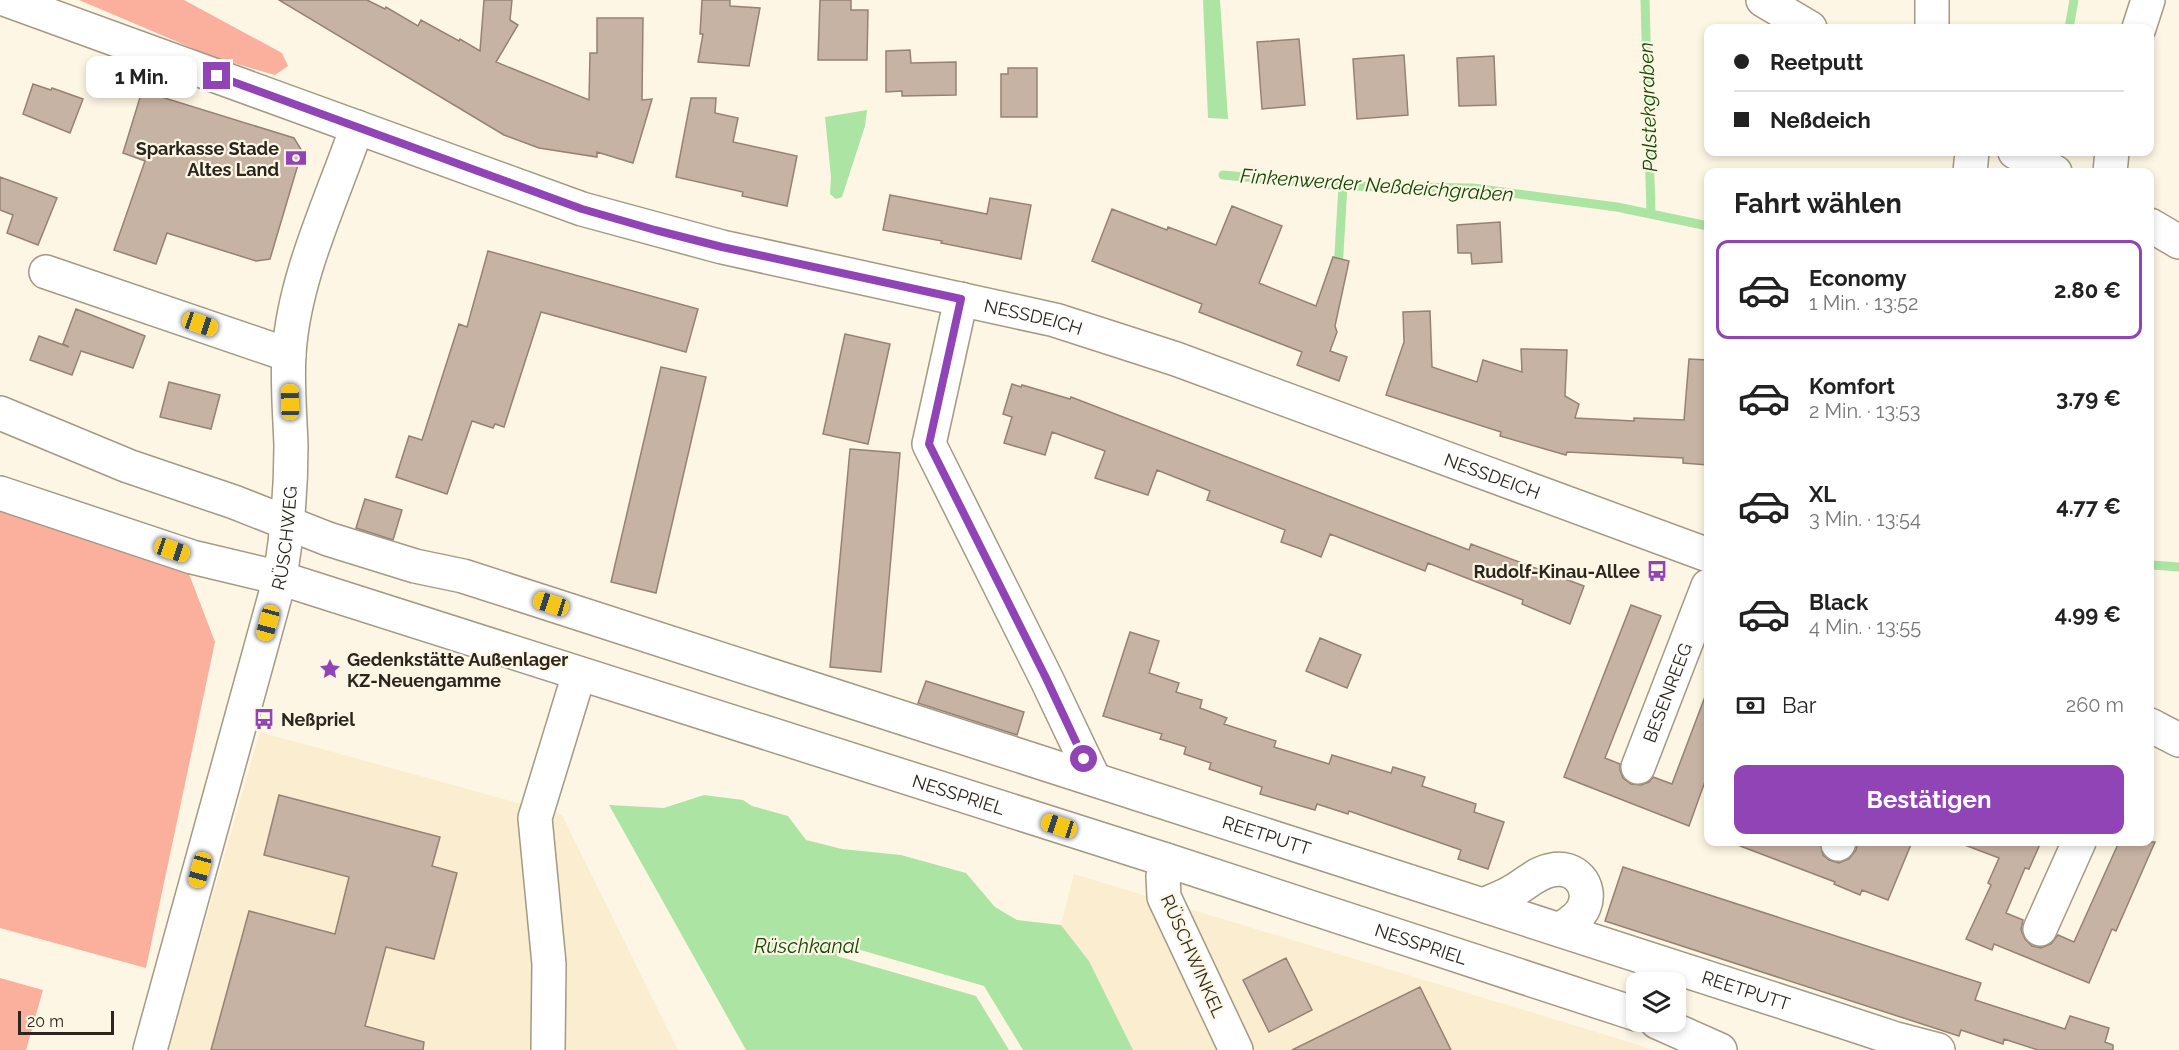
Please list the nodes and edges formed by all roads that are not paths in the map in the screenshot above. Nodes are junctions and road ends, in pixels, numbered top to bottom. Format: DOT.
graph roads {
  1 [pos="7,0"];
  2 [pos="1932,0"];
  3 [pos="2148,0"];
  4 [pos="1932,24"];
  5 [pos="2140,24"];
  6 [pos="357,127"];
  7 [pos="2023,156"];
  8 [pos="2047,168"];
  9 [pos="2154,227"];
  10 [pos="2179,242"];
  11 [pos="46,272"];
  12 [pos="961,299"];
  13 [pos="289,355"];
  14 [pos="0,413"];
  15 [pos="0,493"];
  16 [pos="286,522"];
  17 [pos="1704,554"];
  18 [pos="280,578"];
  19 [pos="1704,596"];
  20 [pos="579,674"];
  21 [pos="2154,727"];
  22 [pos="2179,740"];
  23 [pos="1638,767"];
  24 [pos="1094,779"];
  25 [pos="2077,846"];
  26 [pos="1166,860"];
  27 [pos="1485,904"];
  28 [pos="1561,929"];
  29 [pos="2040,929"];
  30 [pos="1626,1011"];
  31 [pos="1680,1032"];
  32 [pos="150,1050"];
  33 [pos="548,1050"];
  34 [pos="1236,1050"];
  35 [pos="1720,1050"];
  36 [pos="1938,1050"];
  1 -- 6 [label="street, NESSDEICH"];
  2 -- 4 [label="street"];
  3 -- 5 [label="street"];
  6 -- 12 [label="street, NESSDEICH"];
  6 -- 13 [label="street, RÜSCHWEG"];
  7 -- 8 [label="street"];
  9 -- 10 [label="street"];
  11 -- 13 [label="street"];
  12 -- 17 [label="street, NESSDEICH"];
  12 -- 24 [label="street"];
  13 -- 16 [label="street, RÜSCHWEG"];
  14 -- 16 [label="street, REETPUTT"];
  15 -- 18 [label="street, NESSPRIEL"];
  16 -- 18 [label="street, RÜSCHWEG"];
  16 -- 24 [label="street, REETPUTT"];
  18 -- 20 [label="street, NESSPRIEL"];
  18 -- 32 [label="street, RÜSCHWEG"];
  19 -- 23 [label="street, BESENREEG"];
  20 -- 26 [label="street, NESSPRIEL"];
  20 -- 33 [label="street"];
  21 -- 22 [label="street"];
  24 -- 27 [label="street, REETPUTT"];
  25 -- 29 [label="street"];
  26 -- 30 [label="street, NESSPRIEL"];
  26 -- 34 [label="street, RÜSCHWINKEL"];
  27 -- 28 [label="street, REETPUTT"];
  27 -- 28 [label="street"];
  28 -- 36 [label="street, REETPUTT"];
  31 -- 35 [label="street"];
}
